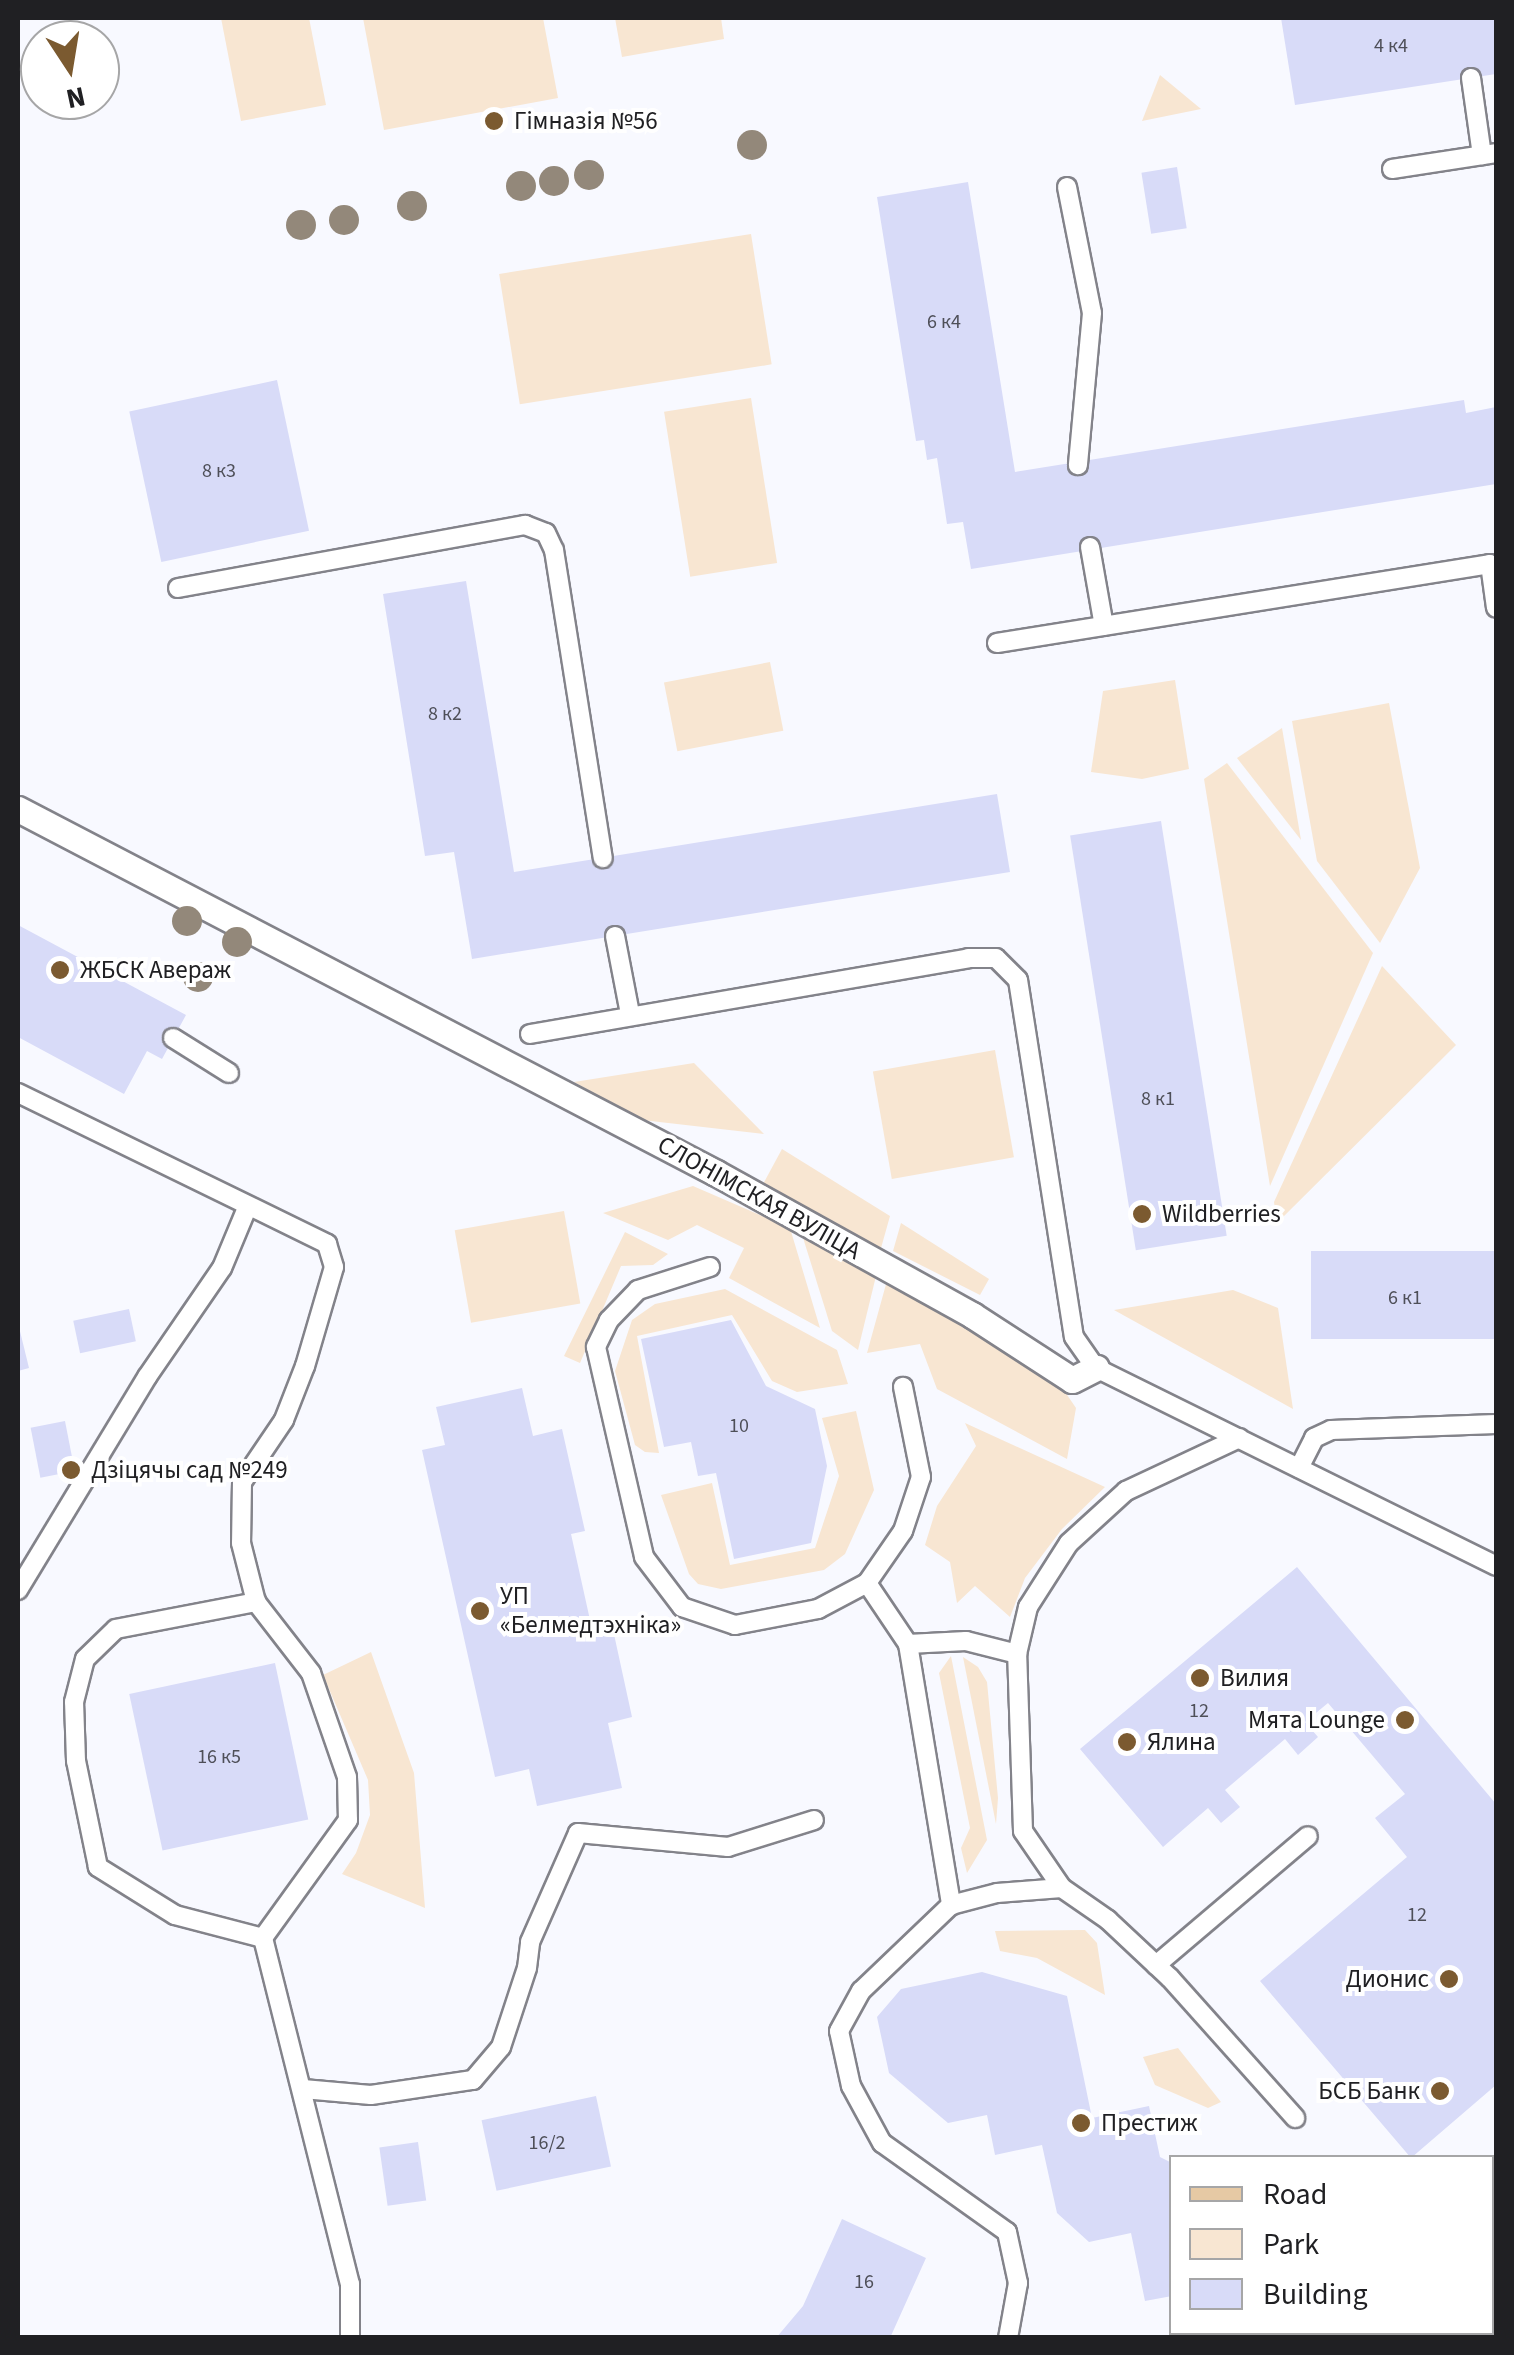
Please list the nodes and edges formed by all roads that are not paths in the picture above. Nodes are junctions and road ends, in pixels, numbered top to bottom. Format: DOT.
graph roads {
  1 [pos="1471,78"];
  2 [pos="1489,154"];
  3 [pos="1392,169"];
  4 [pos="1067,187"];
  5 [pos="1078,465"];
  6 [pos="1090,547"];
  7 [pos="178,588"];
  8 [pos="1496,608"];
  9 [pos="1104,626"];
  10 [pos="996,643"];
  11 [pos="18,809"];
  12 [pos="603,858"];
  13 [pos="615,936"];
  14 [pos="630,1014"];
  15 [pos="530,1034"];
  16 [pos="174,1038"];
  17 [pos="229,1074"];
  18 [pos="18,1093"];
  19 [pos="247,1208"];
  20 [pos="710,1267"];
  21 [pos="1096,1368"];
  22 [pos="902,1387"];
  23 [pos="1496,1424"];
  24 [pos="1238,1438"];
  25 [pos="1298,1468"];
  26 [pos="1496,1566"];
  27 [pos="867,1583"];
  28 [pos="18,1590"];
  29 [pos="256,1602"];
  30 [pos="908,1644"];
  31 [pos="1017,1654"];
  32 [pos="814,1820"];
  33 [pos="1308,1836"];
  34 [pos="1062,1888"];
  35 [pos="951,1905"];
  36 [pos="263,1938"];
  37 [pos="1156,1965"];
  38 [pos="302,2089"];
  39 [pos="1295,2118"];
  40 [pos="350,2338"];
  41 [pos="1008,2338"];
  1 -- 2 [label="lane"];
  2 -- 3 [label="lane"];
  4 -- 5 [label="lane"];
  6 -- 9 [label="lane"];
  7 -- 12 [label="lane"];
  8 -- 9 [label="lane"];
  9 -- 10 [label="lane"];
  11 -- 21 [label="street, СЛОНІМСКАЯ ВУЛІЦА"];
  13 -- 14 [label="lane"];
  14 -- 15 [label="lane"];
  14 -- 21 [label="lane"];
  16 -- 17 [label="lane"];
  18 -- 19 [label="lane"];
  19 -- 28 [label="lane"];
  19 -- 29 [label="lane"];
  20 -- 27 [label="lane"];
  21 -- 24 [label="lane, СЛОНІМСКАЯ ВУЛІЦА"];
  22 -- 27 [label="lane"];
  23 -- 25 [label="lane"];
  24 -- 25 [label="lane, СЛОНІМСКАЯ ВУЛІЦА"];
  24 -- 31 [label="lane"];
  25 -- 26 [label="lane, СЛОНІМСКАЯ ВУЛІЦА"];
  27 -- 30 [label="lane"];
  29 -- 36 [label="lane"];
  29 -- 36 [label="lane"];
  30 -- 31 [label="lane"];
  30 -- 35 [label="lane"];
  31 -- 34 [label="lane"];
  32 -- 38 [label="lane"];
  33 -- 37 [label="lane"];
  34 -- 35 [label="lane"];
  34 -- 37 [label="lane"];
  35 -- 41 [label="lane"];
  36 -- 38 [label="lane"];
  37 -- 39 [label="lane"];
  38 -- 40 [label="lane"];
}
